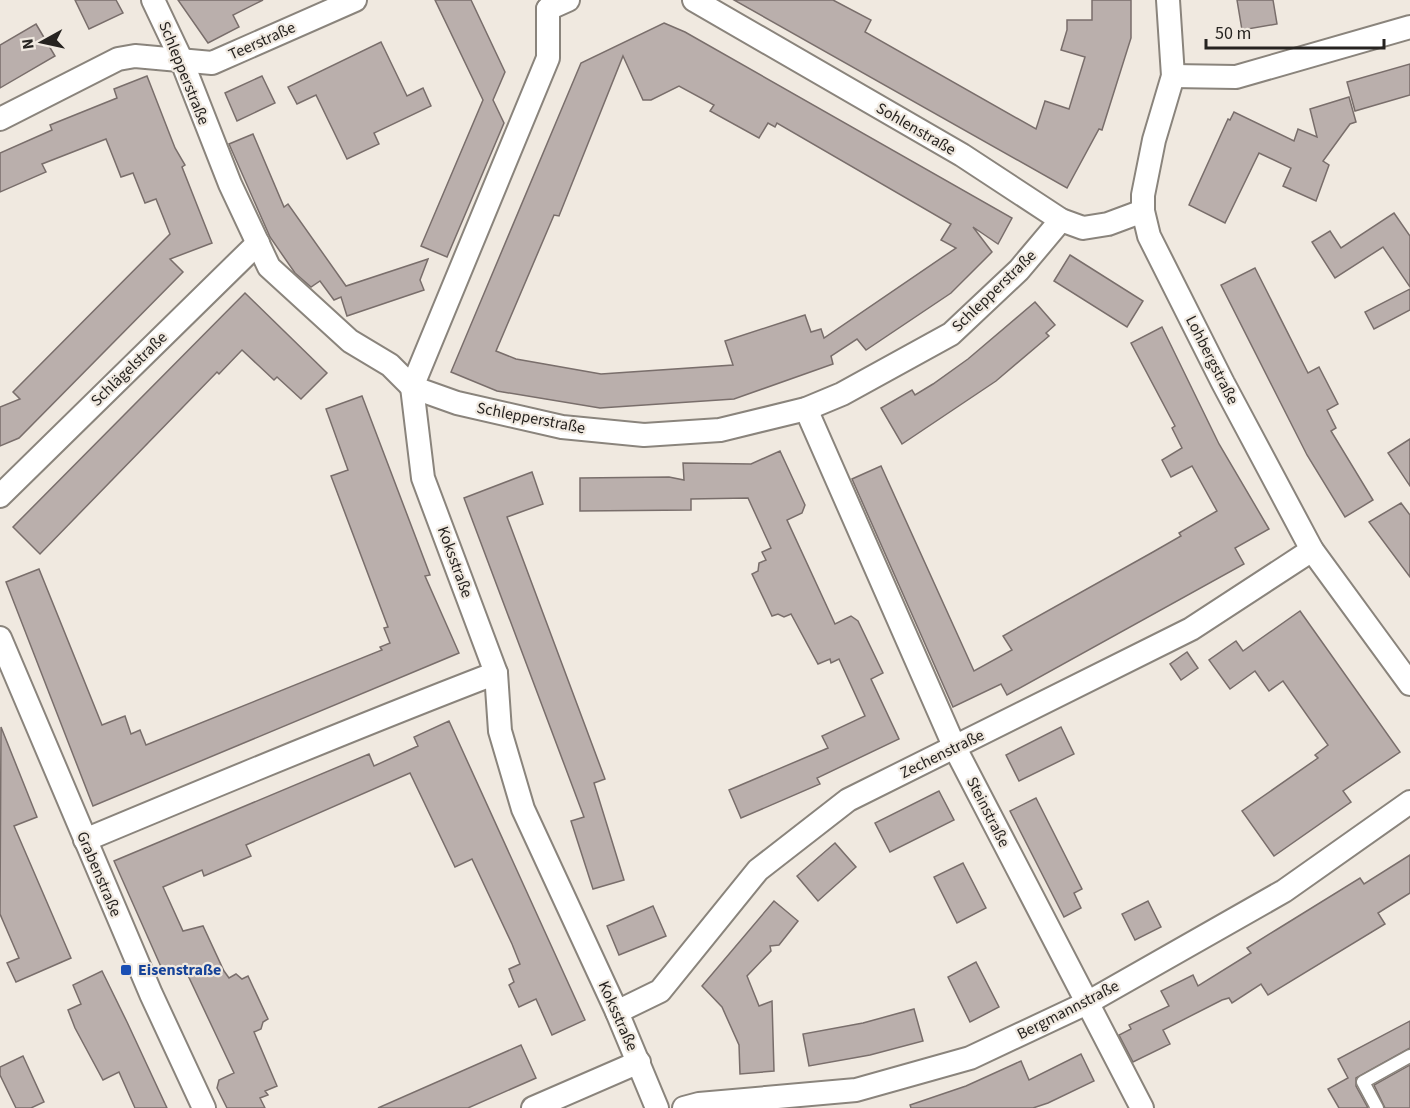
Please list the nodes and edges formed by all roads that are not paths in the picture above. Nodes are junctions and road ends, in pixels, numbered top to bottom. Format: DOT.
graph roads {
  1 [pos="153,0"];
  2 [pos="355,0"];
  3 [pos="694,0"];
  4 [pos="1168,0"];
  5 [pos="552,3"];
  6 [pos="1410,27"];
  7 [pos="181,58"];
  8 [pos="1173,76"];
  9 [pos="0,119"];
  10 [pos="1143,211"];
  11 [pos="1061,220"];
  12 [pos="258,243"];
  13 [pos="412,387"];
  14 [pos="806,409"];
  15 [pos="0,496"];
  16 [pos="1312,550"];
  17 [pos="0,638"];
  18 [pos="496,673"];
  19 [pos="1410,684"];
  20 [pos="955,748"];
  21 [pos="1410,802"];
  22 [pos="85,840"];
  23 [pos="1087,1003"];
  24 [pos="617,1012"];
  25 [pos="1410,1056"];
  26 [pos="639,1062"];
  27 [pos="204,1108"];
  28 [pos="533,1108"];
  29 [pos="657,1108"];
  30 [pos="684,1108"];
  31 [pos="1142,1108"];
  32 [pos="1377,1108"];
  1 -- 7 [label="street, Schlepperstraße"];
  2 -- 7 [label="street, Teerstraße"];
  3 -- 11 [label="street, Sohlenstraße"];
  4 -- 8 [label="street, Lohbergstraße"];
  5 -- 13 [label="street, Koksstraße"];
  6 -- 8 [label="street"];
  7 -- 9 [label="street, Teerstraße"];
  7 -- 12 [label="street, Schlepperstraße"];
  8 -- 10 [label="street, Lohbergstraße"];
  10 -- 11 [label="street, Sohlenstraße"];
  10 -- 16 [label="street, Lohbergstraße"];
  11 -- 14 [label="street, Schlepperstraße"];
  12 -- 13 [label="street, Schlepperstraße"];
  12 -- 15 [label="street, Schlägelstraße"];
  13 -- 14 [label="street, Schlepperstraße"];
  13 -- 18 [label="street, Koksstraße"];
  14 -- 20 [label="street, Steinstraße"];
  16 -- 19 [label="street, Lohbergstraße"];
  16 -- 20 [label="street, Zechenstraße"];
  17 -- 22 [label="street, Grabenstraße"];
  18 -- 22 [label="street"];
  18 -- 24 [label="street, Koksstraße"];
  20 -- 23 [label="street, Steinstraße"];
  20 -- 24 [label="street, Zechenstraße"];
  21 -- 23 [label="street, Bergmannstraße"];
  22 -- 27 [label="street, Grabenstraße"];
  23 -- 30 [label="street, Bergmannstraße"];
  23 -- 31 [label="street, Steinstraße"];
  24 -- 26 [label="street, Koksstraße"];
  25 -- 32 [label="lane"];
  26 -- 28 [label="street"];
  26 -- 29 [label="street, Koksstraße"];
}
